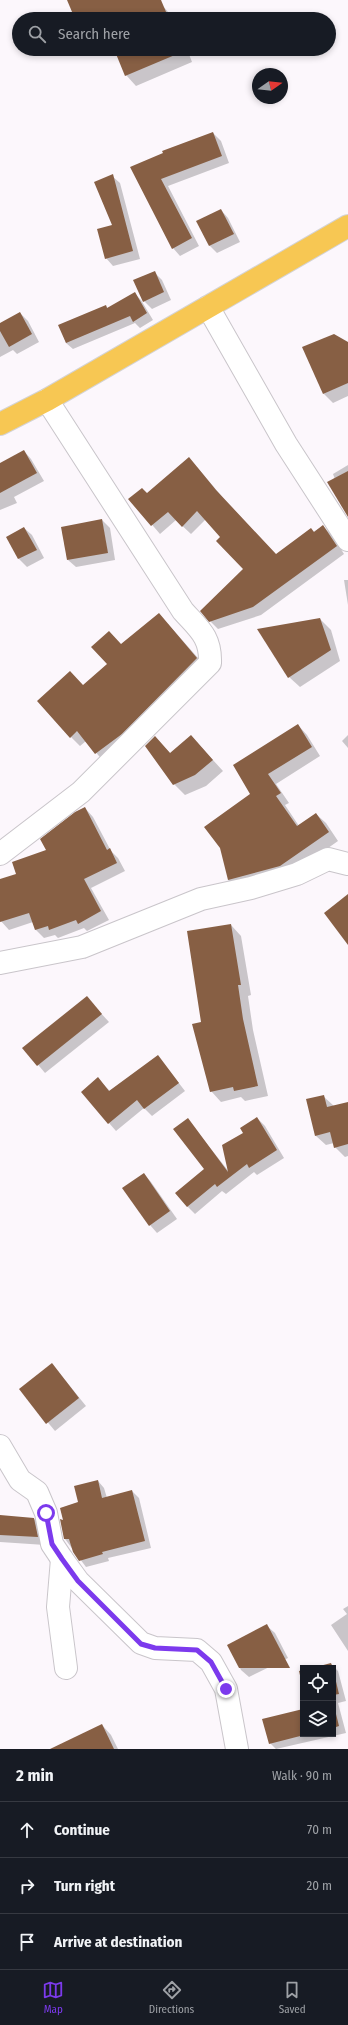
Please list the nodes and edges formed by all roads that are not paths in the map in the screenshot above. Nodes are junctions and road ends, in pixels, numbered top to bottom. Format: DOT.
graph roads {
  1 [pos="348,226"];
  2 [pos="208,307"];
  3 [pos="47,400"];
  4 [pos="0,424"];
  5 [pos="347,537"];
  6 [pos="0,854"];
  7 [pos="348,864"];
  8 [pos="0,963"];
  9 [pos="0,1446"];
  10 [pos="62,1559"];
  11 [pos="66,1668"];
  12 [pos="237,1749"];
  1 -- 2 [label="highway"];
  2 -- 3 [label="highway"];
  2 -- 5 [label="street"];
  3 -- 4 [label="highway"];
  3 -- 6 [label="street"];
  7 -- 8 [label="street"];
  9 -- 10 [label="street"];
  10 -- 11 [label="street"];
  10 -- 12 [label="street"];
}
